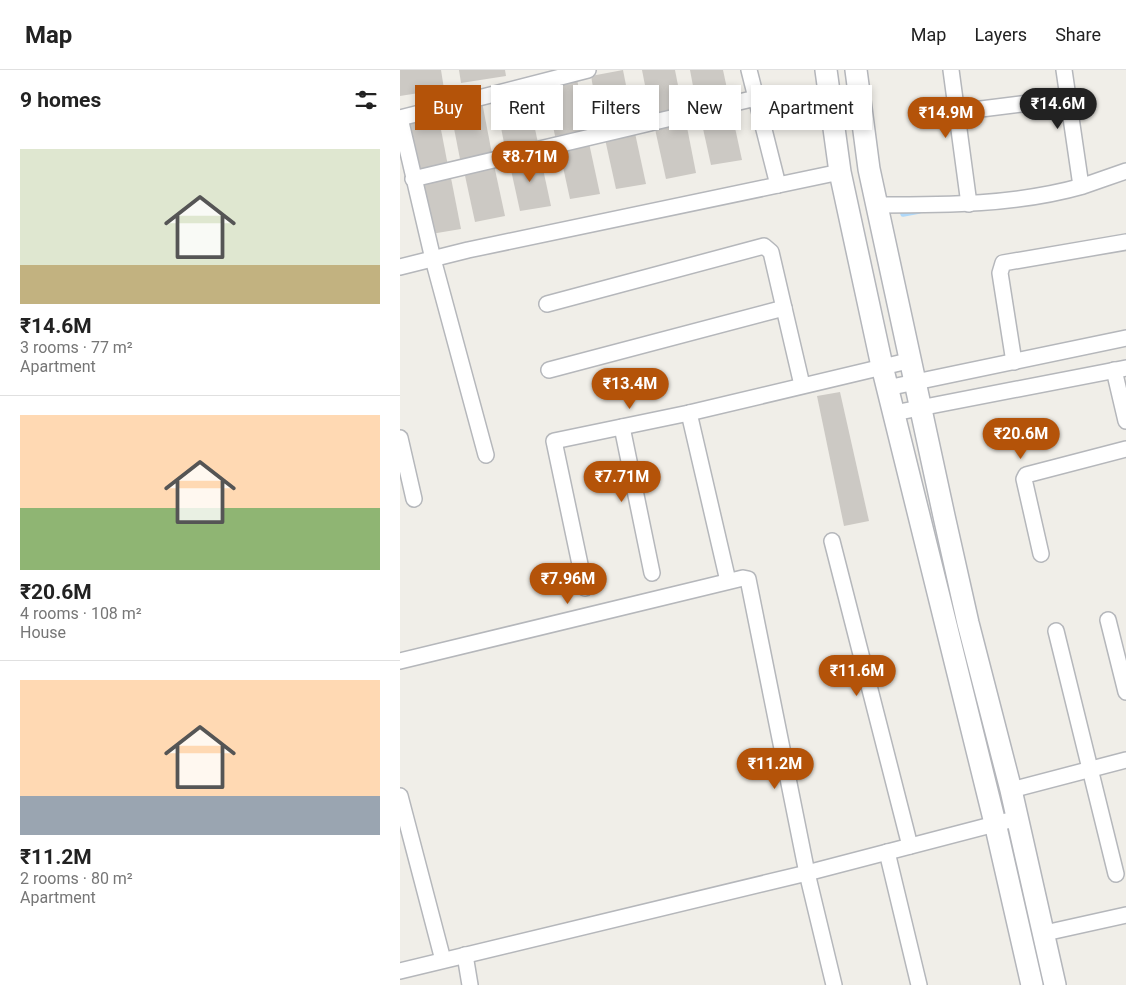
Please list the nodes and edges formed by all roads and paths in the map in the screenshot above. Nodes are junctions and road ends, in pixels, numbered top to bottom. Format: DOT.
graph roads {
  1 [pos="588,70"];
  2 [pos="749,70"];
  3 [pos="826,70"];
  4 [pos="856,70"];
  5 [pos="951,70"];
  6 [pos="1064,70"];
  7 [pos="753,85"];
  8 [pos="1069,98"];
  9 [pos="751,99"];
  10 [pos="957,112"];
  11 [pos="400,118"];
  12 [pos="764,130"];
  13 [pos="1126,171"];
  14 [pos="840,172"];
  15 [pos="413,179"];
  16 [pos="778,185"];
  17 [pos="1081,186"];
  18 [pos="969,204"];
  19 [pos="877,205"];
  20 [pos="1126,242"];
  21 [pos="433,259"];
  22 [pos="400,267"];
  23 [pos="547,304"];
  24 [pos="784,308"];
  25 [pos="1126,338"];
  26 [pos="912,360"];
  27 [pos="1014,362"];
  28 [pos="882,366"];
  29 [pos="1120,369"];
  30 [pos="549,370"];
  31 [pos="916,382"];
  32 [pos="802,385"];
  33 [pos="887,388"];
  34 [pos="921,407"];
  35 [pos="894,413"];
  36 [pos="689,414"];
  37 [pos="1126,421"];
  38 [pos="622,427"];
  39 [pos="400,438"];
  40 [pos="1126,449"];
  41 [pos="486,455"];
  42 [pos="414,499"];
  43 [pos="832,541"];
  44 [pos="1041,554"];
  45 [pos="652,573"];
  46 [pos="728,582"];
  47 [pos="585,588"];
  48 [pos="1108,620"];
  49 [pos="1056,631"];
  50 [pos="400,661"];
  51 [pos="1126,692"];
  52 [pos="1126,760"];
  53 [pos="1090,770"];
  54 [pos="1011,790"];
  55 [pos="400,796"];
  56 [pos="1018,818"];
  57 [pos="996,823"];
  58 [pos="910,846"];
  59 [pos="888,852"];
  60 [pos="807,873"];
  61 [pos="1116,874"];
  62 [pos="1126,914"];
  63 [pos="1045,933"];
  64 [pos="465,955"];
  65 [pos="443,960"];
  66 [pos="400,971"];
  67 [pos="470,985"];
  68 [pos="834,985"];
  69 [pos="919,985"];
  70 [pos="1032,985"];
  71 [pos="1056,985"];
  1 -- 11 [label="street"];
  2 -- 7 [label="street"];
  3 -- 14 [label="street"];
  4 -- 19 [label="street"];
  5 -- 10 [label="street"];
  6 -- 8 [label="street"];
  8 -- 10 [label="street"];
  8 -- 17 [label="street"];
  9 -- 15 [label="street"];
  10 -- 18 [label="street"];
  11 -- 15 [label="street"];
  12 -- 16 [label="street"];
  13 -- 17 [label="street"];
  14 -- 16 [label="street"];
  14 -- 28 [label="street"];
  15 -- 21 [label="street"];
  16 -- 21 [label="street"];
  17 -- 18 [label="street"];
  18 -- 19 [label="street"];
  19 -- 26 [label="street"];
  20 -- 27 [label="street"];
  21 -- 22 [label="street"];
  21 -- 41 [label="street"];
  23 -- 24 [label="street"];
  24 -- 30 [label="street"];
  24 -- 32 [label="street"];
  25 -- 27 [label="street"];
  26 -- 28 [label="street"];
  26 -- 31 [label="street"];
  27 -- 31 [label="street"];
  28 -- 32 [label="street"];
  28 -- 33 [label="street"];
  29 -- 34 [label="street"];
  29 -- 37 [label="street"];
  31 -- 33 [label="street"];
  31 -- 34 [label="street"];
  32 -- 36 [label="street"];
  33 -- 35 [label="street"];
  34 -- 35 [label="street"];
  34 -- 54 [label="street"];
  35 -- 57 [label="street"];
  36 -- 38 [label="street"];
  36 -- 46 [label="street"];
  38 -- 45 [label="street"];
  38 -- 47 [label="street"];
  39 -- 42 [label="street"];
  40 -- 44 [label="street"];
  43 -- 58 [label="street"];
  46 -- 50 [label="street"];
  46 -- 60 [label="street"];
  48 -- 51 [label="street"];
  49 -- 53 [label="street"];
  52 -- 53 [label="street"];
  53 -- 54 [label="street"];
  53 -- 61 [label="street"];
  54 -- 56 [label="street"];
  55 -- 65 [label="street"];
  56 -- 57 [label="street"];
  56 -- 63 [label="street"];
  57 -- 58 [label="street"];
  57 -- 70 [label="street"];
  58 -- 59 [label="street"];
  59 -- 60 [label="street"];
  59 -- 69 [label="street"];
  60 -- 64 [label="street"];
  60 -- 68 [label="street"];
  62 -- 63 [label="street"];
  63 -- 71 [label="street"];
  64 -- 65 [label="street"];
  64 -- 67 [label="street"];
  65 -- 66 [label="street"];
}
